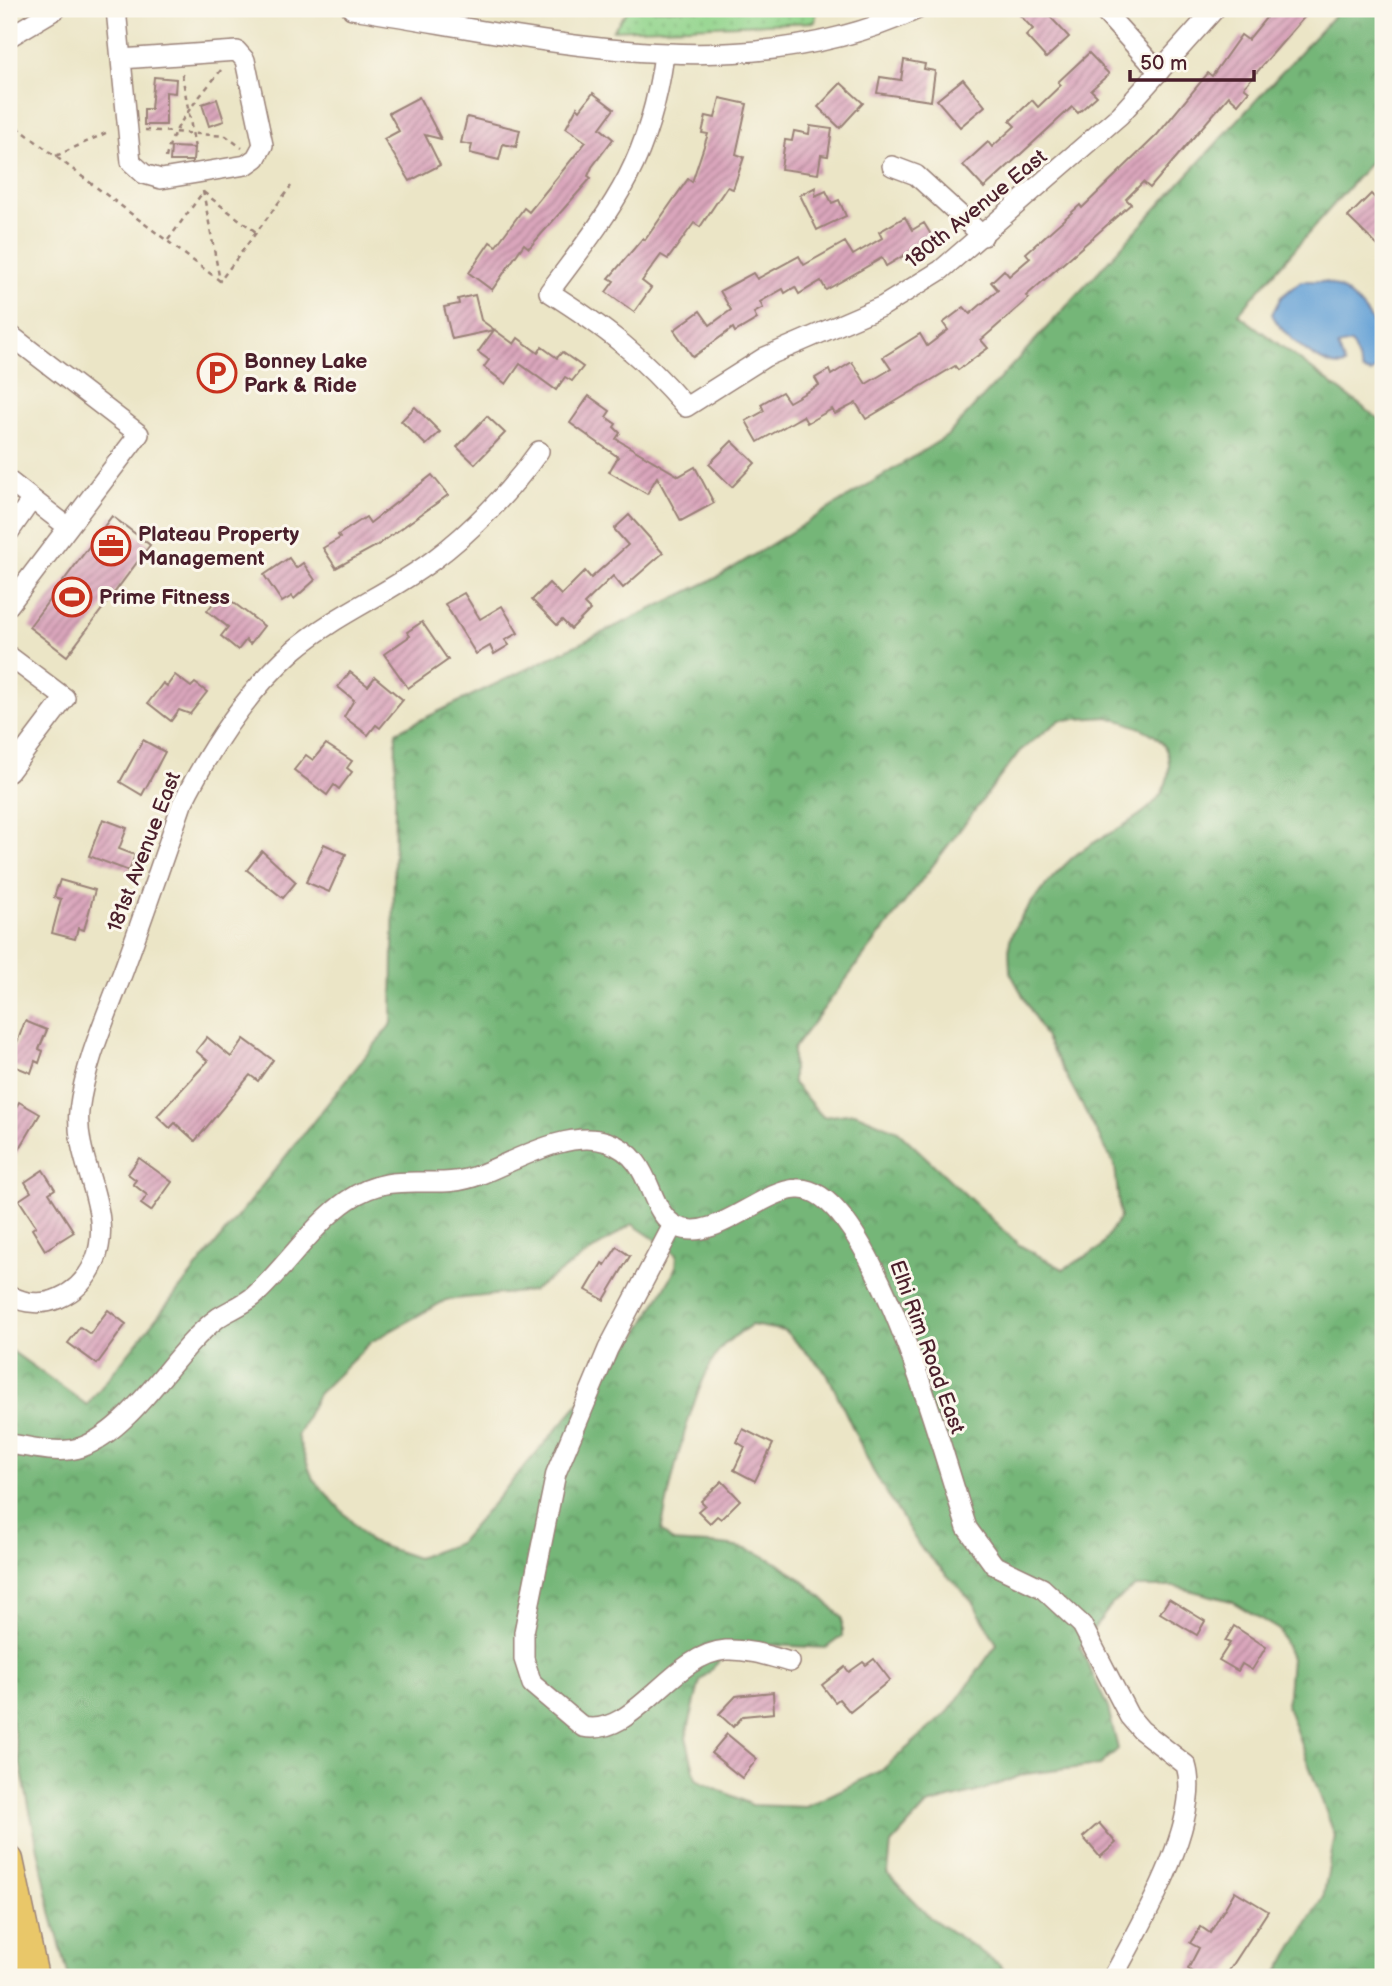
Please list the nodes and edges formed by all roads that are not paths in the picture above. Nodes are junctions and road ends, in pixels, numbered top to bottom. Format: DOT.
graph roads {
  1 [pos="56,9"];
  2 [pos="116,9"];
  3 [pos="352,9"];
  4 [pos="918,9"];
  5 [pos="1102,9"];
  6 [pos="1216,9"];
  7 [pos="9,37"];
  8 [pos="664,55"];
  9 [pos="121,59"];
  10 [pos="1159,72"];
  11 [pos="892,166"];
  12 [pos="983,236"];
  13 [pos="9,334"];
  14 [pos="539,451"];
  15 [pos="9,481"];
  16 [pos="32,499"];
  17 [pos="68,527"];
  18 [pos="9,532"];
  19 [pos="9,605"];
  20 [pos="9,656"];
  21 [pos="9,772"];
  22 [pos="673,1224"];
  23 [pos="9,1295"];
  24 [pos="9,1444"];
  25 [pos="790,1661"];
  26 [pos="9,1860"];
  27 [pos="34,1977"];
  28 [pos="1113,1977"];
  1 -- 7 [label="street"];
  2 -- 9 [label="street"];
  3 -- 8 [label="street"];
  4 -- 8 [label="street"];
  5 -- 10 [label="street"];
  6 -- 10 [label="street, 180th Avenue East"];
  8 -- 12 [label="street, 180th Avenue East"];
  9 -- 9 [label="street"];
  10 -- 12 [label="street, 180th Avenue East"];
  11 -- 12 [label="street"];
  13 -- 17 [label="street"];
  14 -- 23 [label="street, 181st Avenue East"];
  15 -- 16 [label="street"];
  16 -- 17 [label="street"];
  16 -- 18 [label="street"];
  17 -- 19 [label="street"];
  20 -- 21 [label="street"];
  22 -- 24 [label="street"];
  22 -- 25 [label="street"];
  22 -- 28 [label="street, Elhi Rim Road East"];
  26 -- 27 [label="highway"];
}
